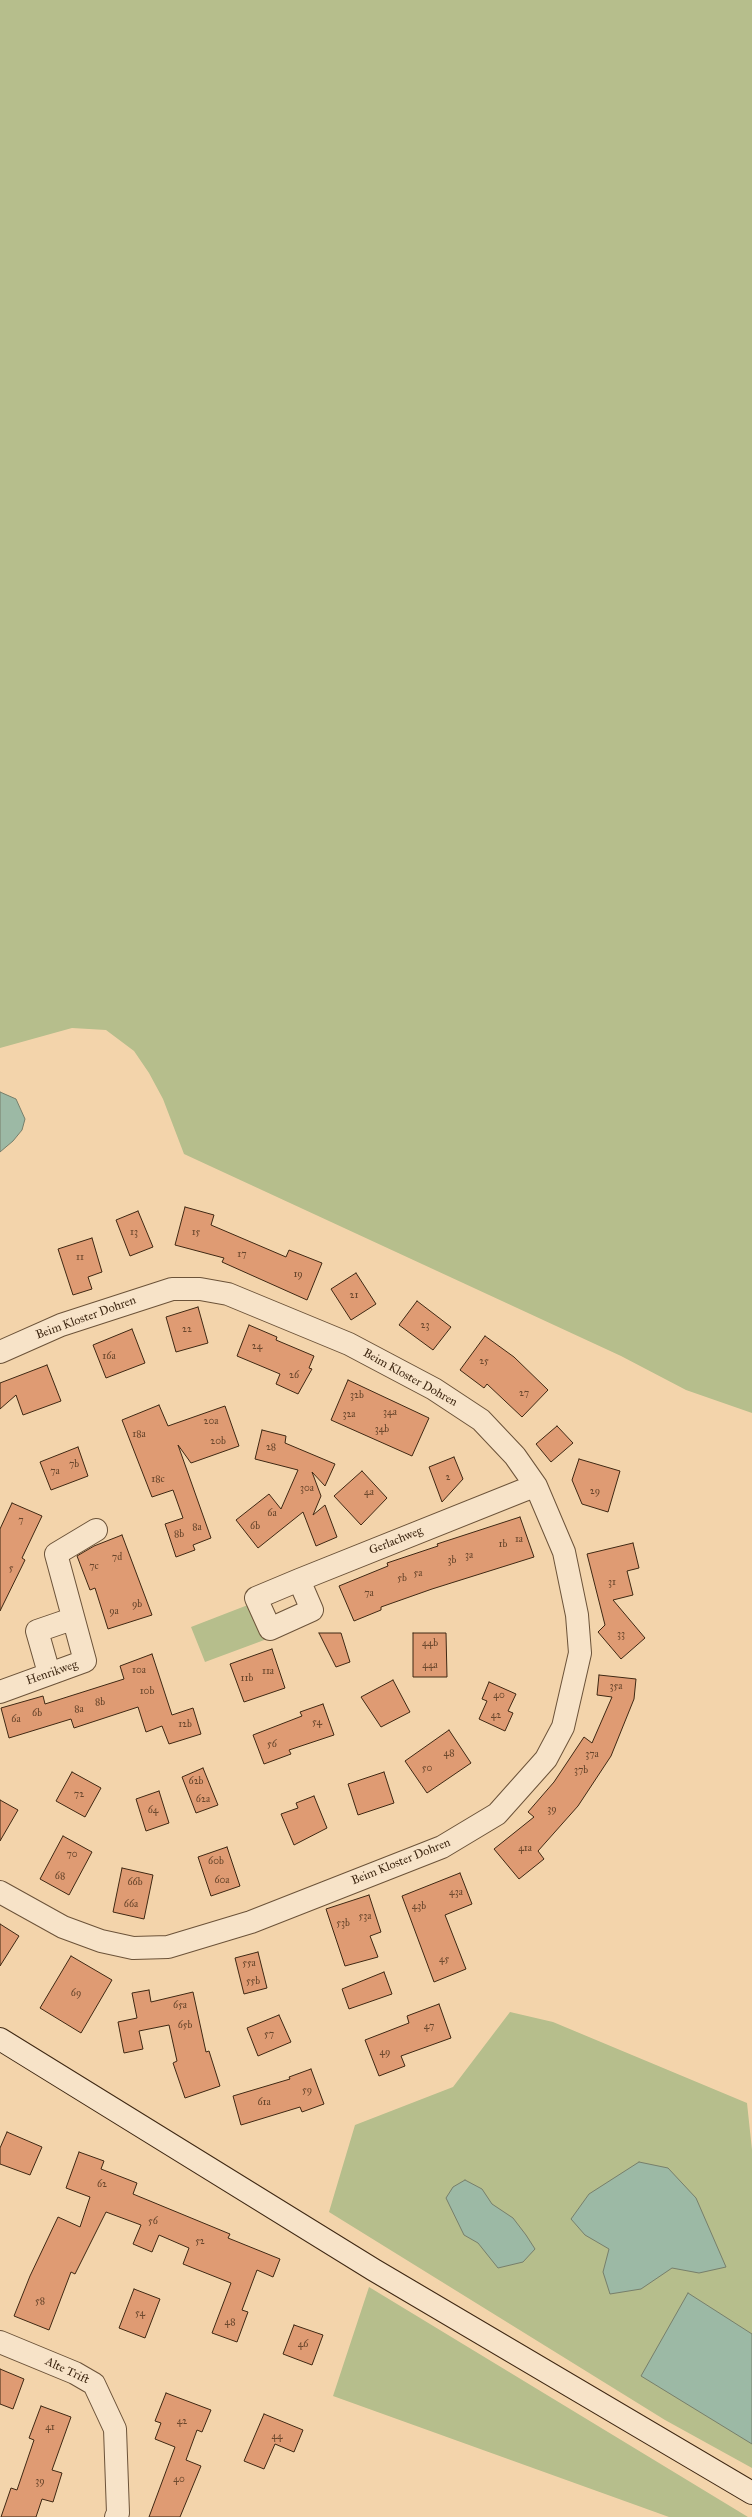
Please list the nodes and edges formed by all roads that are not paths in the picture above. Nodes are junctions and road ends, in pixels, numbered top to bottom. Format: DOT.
graph roads {
  1 [pos="0,1352"];
  2 [pos="536,1486"];
  3 [pos="96,1530"];
  4 [pos="299,1580"];
  5 [pos="72,1619"];
  6 [pos="49,1673"];
  7 [pos="0,1692"];
  8 [pos="0,1892"];
  9 [pos="0,2039"];
  10 [pos="0,2342"];
  11 [pos="752,2493"];
  12 [pos="116,2517"];
  1 -- 2 [label="street, Beim Kloster Dohren"];
  2 -- 4 [label="street, Gerlachweg"];
  2 -- 8 [label="street, Beim Kloster Dohren"];
  3 -- 5 [label="street"];
  4 -- 4 [label="street, Gerlachweg"];
  5 -- 6 [label="street"];
  5 -- 6 [label="street, Henrikweg"];
  6 -- 7 [label="street, Henrikweg"];
  9 -- 11 [label="street"];
  10 -- 12 [label="street, Alte Trift"];
}
